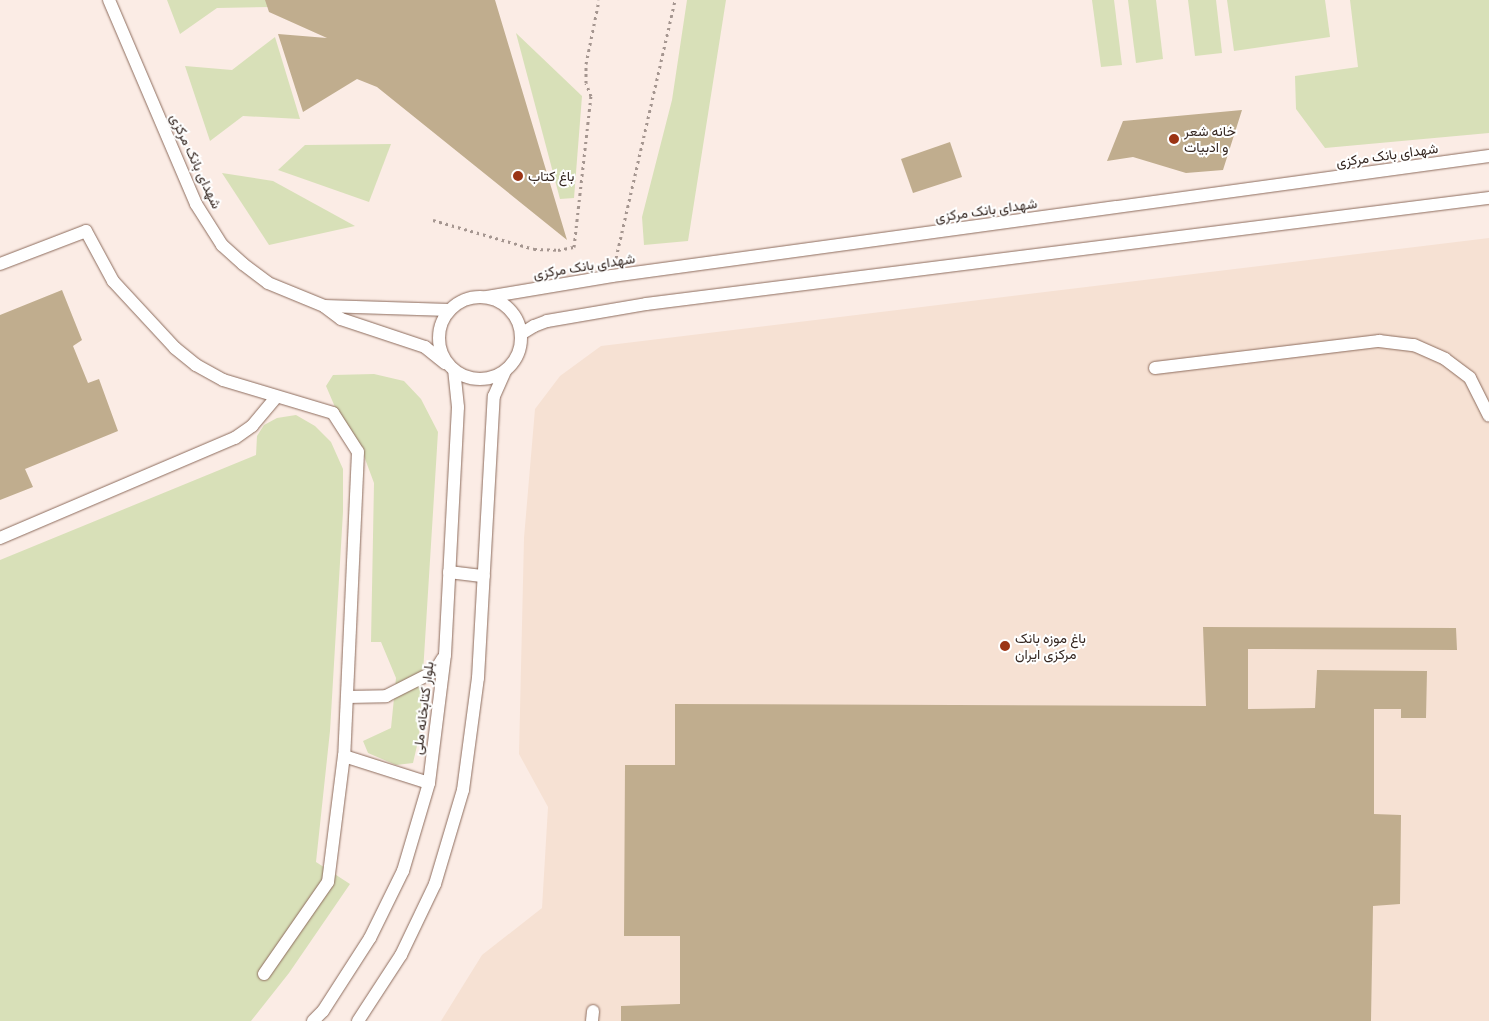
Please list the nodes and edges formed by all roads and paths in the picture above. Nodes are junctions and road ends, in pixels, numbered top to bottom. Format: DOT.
graph roads {
  1 [pos="109,0"];
  2 [pos="599,0"];
  3 [pos="675,0"];
  4 [pos="1489,156"];
  5 [pos="1489,198"];
  6 [pos="433,220"];
  7 [pos="0,264"];
  8 [pos="612,276"];
  9 [pos="487,297"];
  10 [pos="324,306"];
  11 [pos="449,310"];
  12 [pos="521,334"];
  13 [pos="452,368"];
  14 [pos="1155,368"];
  15 [pos="505,371"];
  16 [pos="276,398"];
  17 [pos="1489,416"];
  18 [pos="0,538"];
  19 [pos="449,572"];
  20 [pos="484,576"];
  21 [pos="445,655"];
  22 [pos="347,697"];
  23 [pos="344,756"];
  24 [pos="429,783"];
  25 [pos="264,974"];
  26 [pos="313,1021"];
  27 [pos="358,1021"];
  1 -- 10 [label="lane, شهدای بانک مرکزی"];
  2 -- 6 [label="path"];
  3 -- 8 [label="path"];
  4 -- 8 [label="lane, شهدای بانک مرکزی"];
  5 -- 12 [label="lane"];
  7 -- 16 [label="lane"];
  8 -- 9 [label="lane, شهدای بانک مرکزی"];
  9 -- 11 [label="lane"];
  9 -- 12 [label="lane"];
  10 -- 11 [label="lane, شهدای بانک مرکزی"];
  10 -- 13 [label="lane"];
  11 -- 13 [label="lane"];
  12 -- 15 [label="lane"];
  13 -- 15 [label="lane"];
  13 -- 19 [label="lane, بلوار کتابخانه ملی"];
  14 -- 17 [label="lane"];
  15 -- 20 [label="lane"];
  16 -- 18 [label="lane"];
  16 -- 22 [label="lane"];
  19 -- 20 [label="lane"];
  19 -- 21 [label="lane, بلوار کتابخانه ملی"];
  20 -- 27 [label="lane"];
  21 -- 22 [label="lane"];
  21 -- 24 [label="lane, بلوار کتابخانه ملی"];
  22 -- 23 [label="lane"];
  23 -- 24 [label="lane"];
  23 -- 25 [label="lane"];
  24 -- 26 [label="lane, بلوار کتابخانه ملی"];
}
